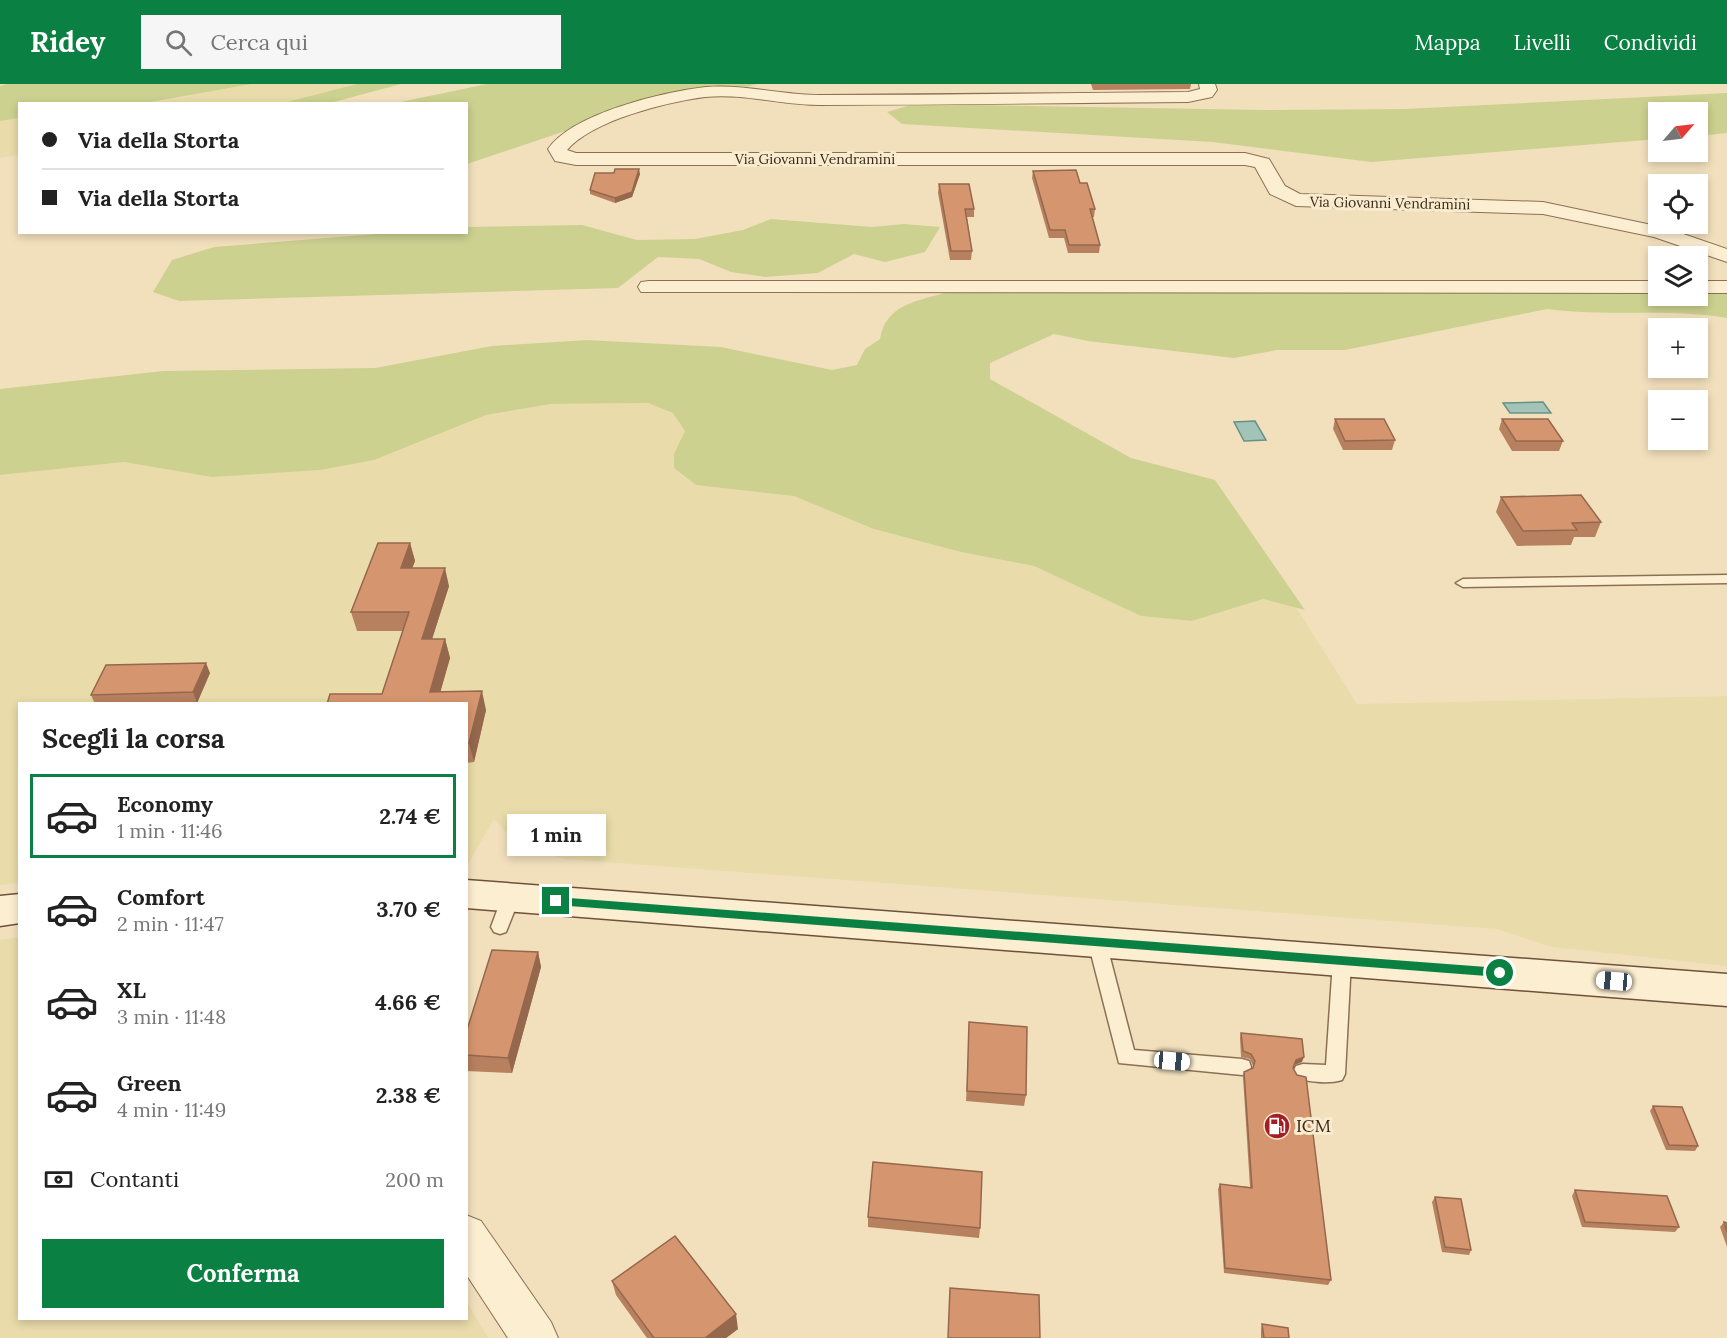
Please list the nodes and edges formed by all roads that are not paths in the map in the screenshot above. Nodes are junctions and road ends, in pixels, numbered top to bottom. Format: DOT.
graph roads {
  1 [pos="1207,84"];
  2 [pos="963,91"];
  3 [pos="1727,256"];
  4 [pos="649,287"];
  5 [pos="1648,287"];
  6 [pos="1708,287"];
  7 [pos="1727,287"];
  8 [pos="1727,579"];
  9 [pos="1463,583"];
  10 [pos="468,895"];
  11 [pos="18,908"];
  12 [pos="0,911"];
  13 [pos="1097,942"];
  14 [pos="1342,961"];
  15 [pos="1727,990"];
  16 [pos="1242,1067"];
  17 [pos="1304,1072"];
  18 [pos="468,1238"];
  19 [pos="534,1338"];
  1 -- 2 [label="street, Via Giovanni Vendramini"];
  2 -- 3 [label="street, Via Giovanni Vendramini"];
  4 -- 5 [label="street"];
  6 -- 7 [label="street"];
  8 -- 9 [label="lane"];
  10 -- 13 [label="main road"];
  11 -- 12 [label="main road"];
  13 -- 14 [label="main road"];
  13 -- 16 [label="lane"];
  14 -- 15 [label="main road"];
  14 -- 17 [label="lane"];
  18 -- 19 [label="street"];
}
